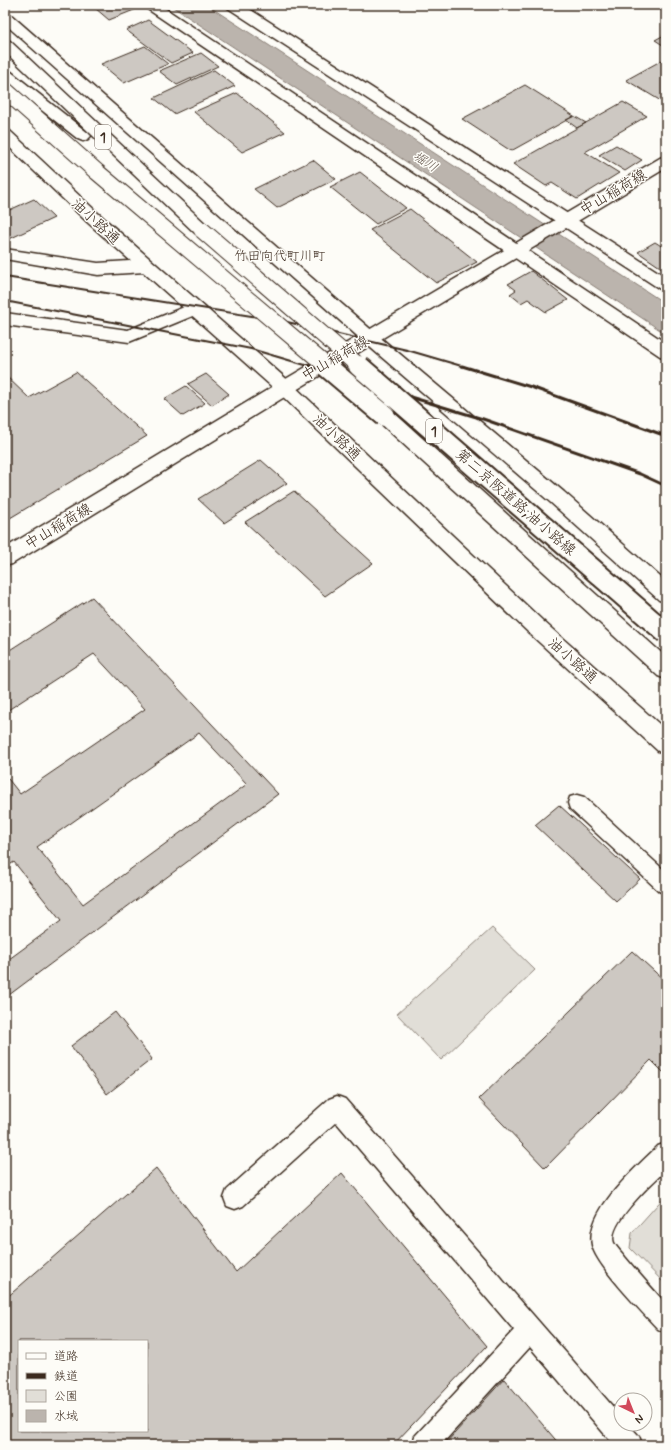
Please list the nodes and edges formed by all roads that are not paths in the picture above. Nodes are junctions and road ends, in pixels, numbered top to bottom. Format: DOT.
graph roads {
  1 [pos="151,5"];
  2 [pos="233,5"];
  3 [pos="5,17"];
  4 [pos="5,44"];
  5 [pos="5,74"];
  6 [pos="5,90"];
  7 [pos="5,134"];
  8 [pos="666,161"];
  9 [pos="563,222"];
  10 [pos="202,230"];
  11 [pos="517,250"];
  12 [pos="5,254"];
  13 [pos="145,266"];
  14 [pos="666,285"];
  15 [pos="194,309"];
  16 [pos="5,319"];
  17 [pos="370,338"];
  18 [pos="666,352"];
  19 [pos="285,388"];
  20 [pos="5,558"];
  21 [pos="666,594"];
  22 [pos="666,633"];
  23 [pos="666,670"];
  24 [pos="666,744"];
  25 [pos="576,803"];
  26 [pos="666,885"];
  27 [pos="666,1154"];
  28 [pos="235,1198"];
  29 [pos="666,1321"];
  30 [pos="530,1330"];
  31 [pos="424,1445"];
  32 [pos="630,1445"];
  1 -- 11 [label="main road"];
  2 -- 9 [label="main road"];
  3 -- 17 [label="main road"];
  4 -- 10 [label="main road, 第二京阪道路;油小路線 / 1"];
  5 -- 10 [label="main road, 第二京阪道路;油小路線 / 1"];
  6 -- 23 [label="main road, bridge"];
  7 -- 13 [label="main road, 油小路通"];
  8 -- 9 [label="main road, 中山稲荷線"];
  9 -- 11 [label="main road, 中山稲荷線"];
  9 -- 14 [label="main road"];
  10 -- 22 [label="main road, 第二京阪道路;油小路線 / 1, bridge"];
  11 -- 17 [label="main road, 中山稲荷線"];
  11 -- 18 [label="main road"];
  12 -- 13 [label="main road"];
  13 -- 15 [label="main road, 油小路通"];
  15 -- 16 [label="main road"];
  15 -- 19 [label="main road, 油小路通"];
  17 -- 19 [label="main road, 中山稲荷線"];
  17 -- 21 [label="main road"];
  19 -- 20 [label="main road, 中山稲荷線"];
  19 -- 24 [label="main road, 油小路通"];
  25 -- 26 [label="lane"];
  27 -- 29 [label="lane"];
  28 -- 30 [label="lane"];
  30 -- 31 [label="lane"];
  30 -- 32 [label="lane"];
}
